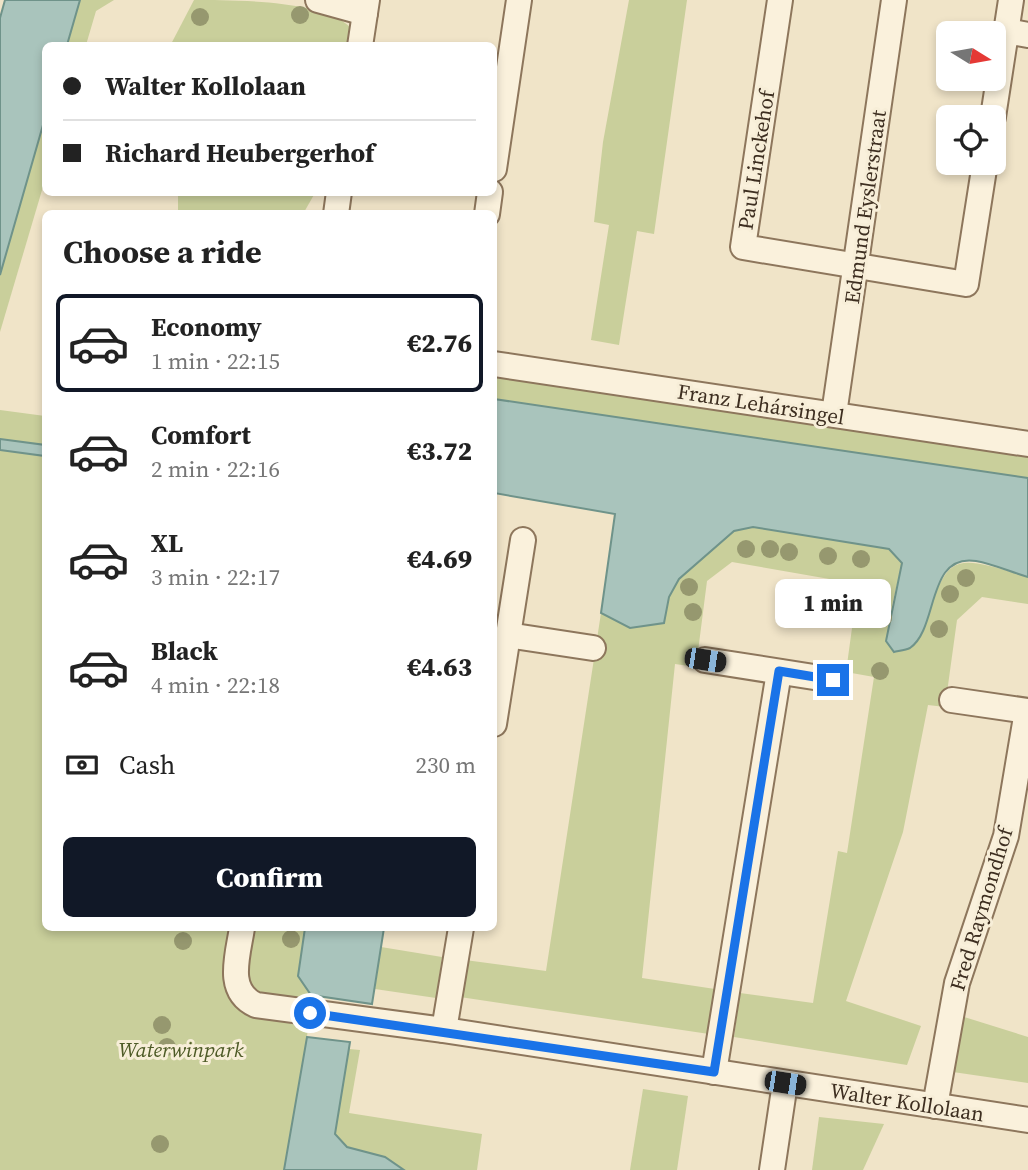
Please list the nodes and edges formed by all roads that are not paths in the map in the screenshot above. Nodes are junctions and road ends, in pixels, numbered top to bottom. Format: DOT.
graph roads {
  1 [pos="318,0"];
  2 [pos="519,0"];
  3 [pos="780,0"];
  4 [pos="894,0"];
  5 [pos="1011,0"];
  6 [pos="366,7"];
  7 [pos="1017,33"];
  8 [pos="361,42"];
  9 [pos="996,105"];
  10 [pos="497,149"];
  11 [pos="983,175"];
  12 [pos="856,265"];
  13 [pos="497,364"];
  14 [pos="834,415"];
  15 [pos="1028,444"];
  16 [pos="523,540"];
  17 [pos="508,635"];
  18 [pos="593,648"];
  19 [pos="705,660"];
  20 [pos="779,671"];
  21 [pos="833,680"];
  22 [pos="952,700"];
  23 [pos="497,705"];
  24 [pos="1028,711"];
  25 [pos="242,931"];
  26 [pos="460,931"];
  27 [pos="444,1030"];
  28 [pos="714,1072"];
  29 [pos="785,1083"];
  30 [pos="935,1106"];
  31 [pos="1028,1120"];
  32 [pos="772,1170"];
  1 -- 6 [label="street"];
  2 -- 10 [label="street"];
  3 -- 12 [label="street, Paul Linckehof"];
  4 -- 12 [label="street, Edmund Eyslerstraat"];
  5 -- 7 [label="street"];
  6 -- 8 [label="street"];
  7 -- 9 [label="street"];
  11 -- 12 [label="street"];
  12 -- 14 [label="street, Edmund Eyslerstraat"];
  13 -- 14 [label="street, Franz Lehársingel"];
  14 -- 15 [label="street, Franz Lehársingel"];
  16 -- 17 [label="street"];
  17 -- 18 [label="street"];
  17 -- 23 [label="street"];
  19 -- 20 [label="street"];
  20 -- 21 [label="street"];
  20 -- 28 [label="street"];
  22 -- 24 [label="street, Fred Raymondhof"];
  24 -- 30 [label="street, Fred Raymondhof"];
  25 -- 27 [label="street, Walter Kollolaan"];
  26 -- 27 [label="street"];
  27 -- 28 [label="street, Walter Kollolaan"];
  28 -- 29 [label="street, Walter Kollolaan"];
  29 -- 30 [label="street, Walter Kollolaan"];
  29 -- 32 [label="street"];
  30 -- 31 [label="street, Walter Kollolaan"];
}
